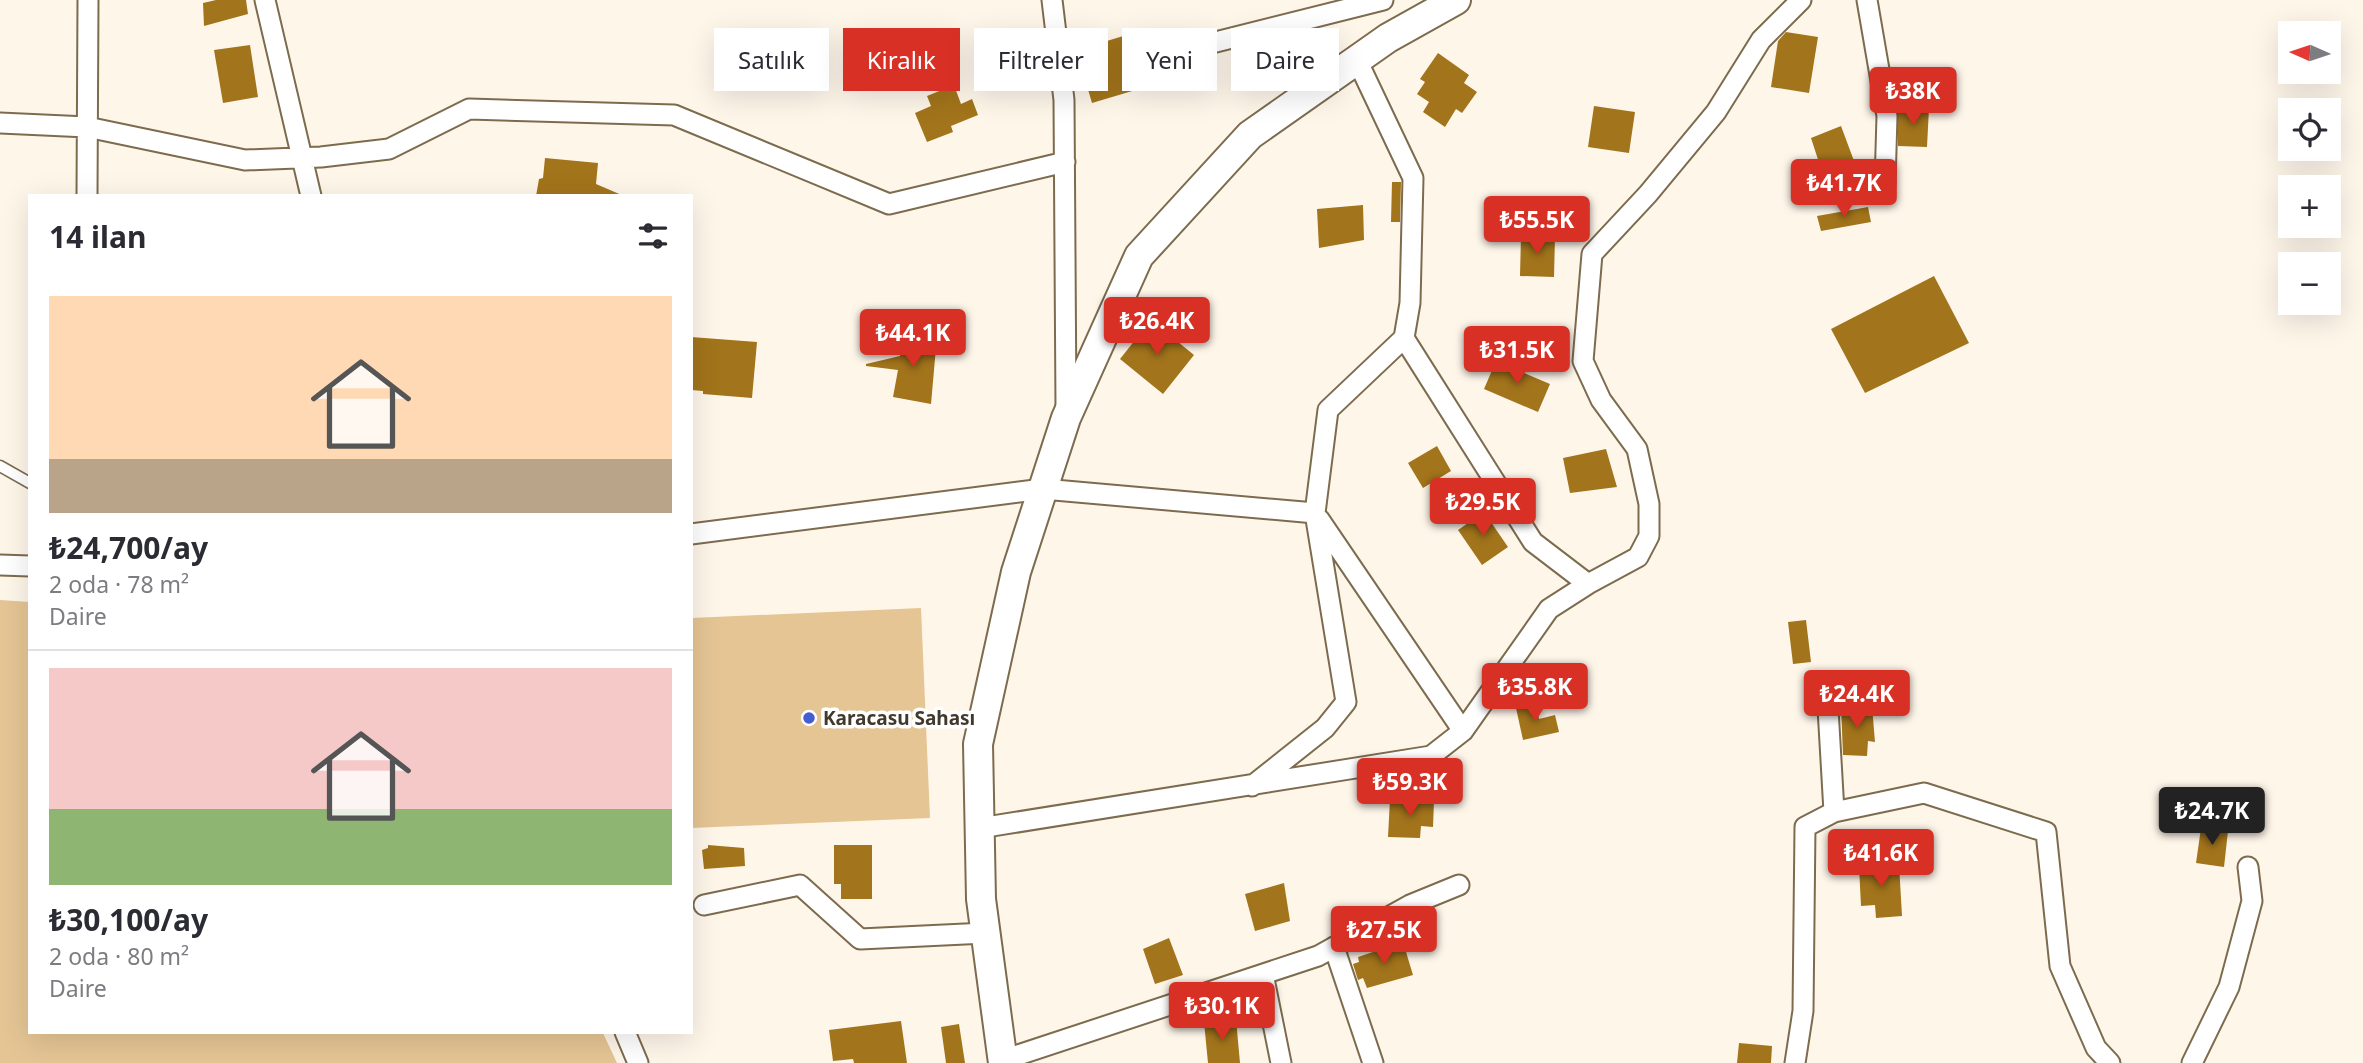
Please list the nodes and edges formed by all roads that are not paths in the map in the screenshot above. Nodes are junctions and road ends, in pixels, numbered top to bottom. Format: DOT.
graph roads {
  1 [pos="88,0"];
  2 [pos="265,0"];
  3 [pos="1052,0"];
  4 [pos="1382,0"];
  5 [pos="1457,0"];
  6 [pos="1801,0"];
  7 [pos="1867,0"];
  8 [pos="1217,42"];
  9 [pos="1357,60"];
  10 [pos="0,123"];
  11 [pos="87,127"];
  12 [pos="303,158"];
  13 [pos="1065,162"];
  14 [pos="1885,184"];
  15 [pos="87,194"];
  16 [pos="311,194"];
  17 [pos="1404,338"];
  18 [pos="1066,418"];
  19 [pos="0,466"];
  20 [pos="28,482"];
  21 [pos="1043,489"];
  22 [pos="1315,513"];
  23 [pos="693,534"];
  24 [pos="0,565"];
  25 [pos="28,566"];
  26 [pos="1588,584"];
  27 [pos="1827,691"];
  28 [pos="1463,731"];
  29 [pos="1250,787"];
  30 [pos="1834,813"];
  31 [pos="979,828"];
  32 [pos="2248,867"];
  33 [pos="1459,886"];
  34 [pos="704,905"];
  35 [pos="986,933"];
  36 [pos="1334,947"];
  37 [pos="1263,974"];
  38 [pos="626,1034"];
  39 [pos="1003,1062"];
  40 [pos="638,1063"];
  41 [pos="1281,1063"];
  42 [pos="1373,1063"];
  43 [pos="1795,1063"];
  44 [pos="2110,1063"];
  45 [pos="2192,1063"];
  1 -- 11 [label="street"];
  2 -- 12 [label="street"];
  3 -- 13 [label="street"];
  4 -- 8 [label="street"];
  5 -- 9 [label="main road"];
  6 -- 26 [label="street"];
  7 -- 14 [label="street"];
  9 -- 17 [label="street"];
  9 -- 18 [label="main road"];
  10 -- 11 [label="street"];
  11 -- 12 [label="street"];
  11 -- 15 [label="street"];
  12 -- 13 [label="street"];
  12 -- 16 [label="street"];
  13 -- 18 [label="street"];
  17 -- 22 [label="street"];
  17 -- 26 [label="street"];
  18 -- 21 [label="main road"];
  19 -- 20 [label="lane"];
  21 -- 22 [label="street"];
  21 -- 23 [label="street"];
  21 -- 31 [label="main road"];
  22 -- 28 [label="street"];
  22 -- 29 [label="street"];
  24 -- 25 [label="street"];
  26 -- 28 [label="street"];
  27 -- 30 [label="street"];
  28 -- 29 [label="street"];
  29 -- 31 [label="street"];
  30 -- 43 [label="street"];
  30 -- 44 [label="street"];
  31 -- 35 [label="main road"];
  32 -- 45 [label="street"];
  33 -- 36 [label="street"];
  34 -- 35 [label="street"];
  35 -- 39 [label="main road"];
  36 -- 37 [label="street"];
  36 -- 42 [label="street"];
  37 -- 39 [label="street"];
  37 -- 41 [label="street"];
  38 -- 40 [label="street"];
}
